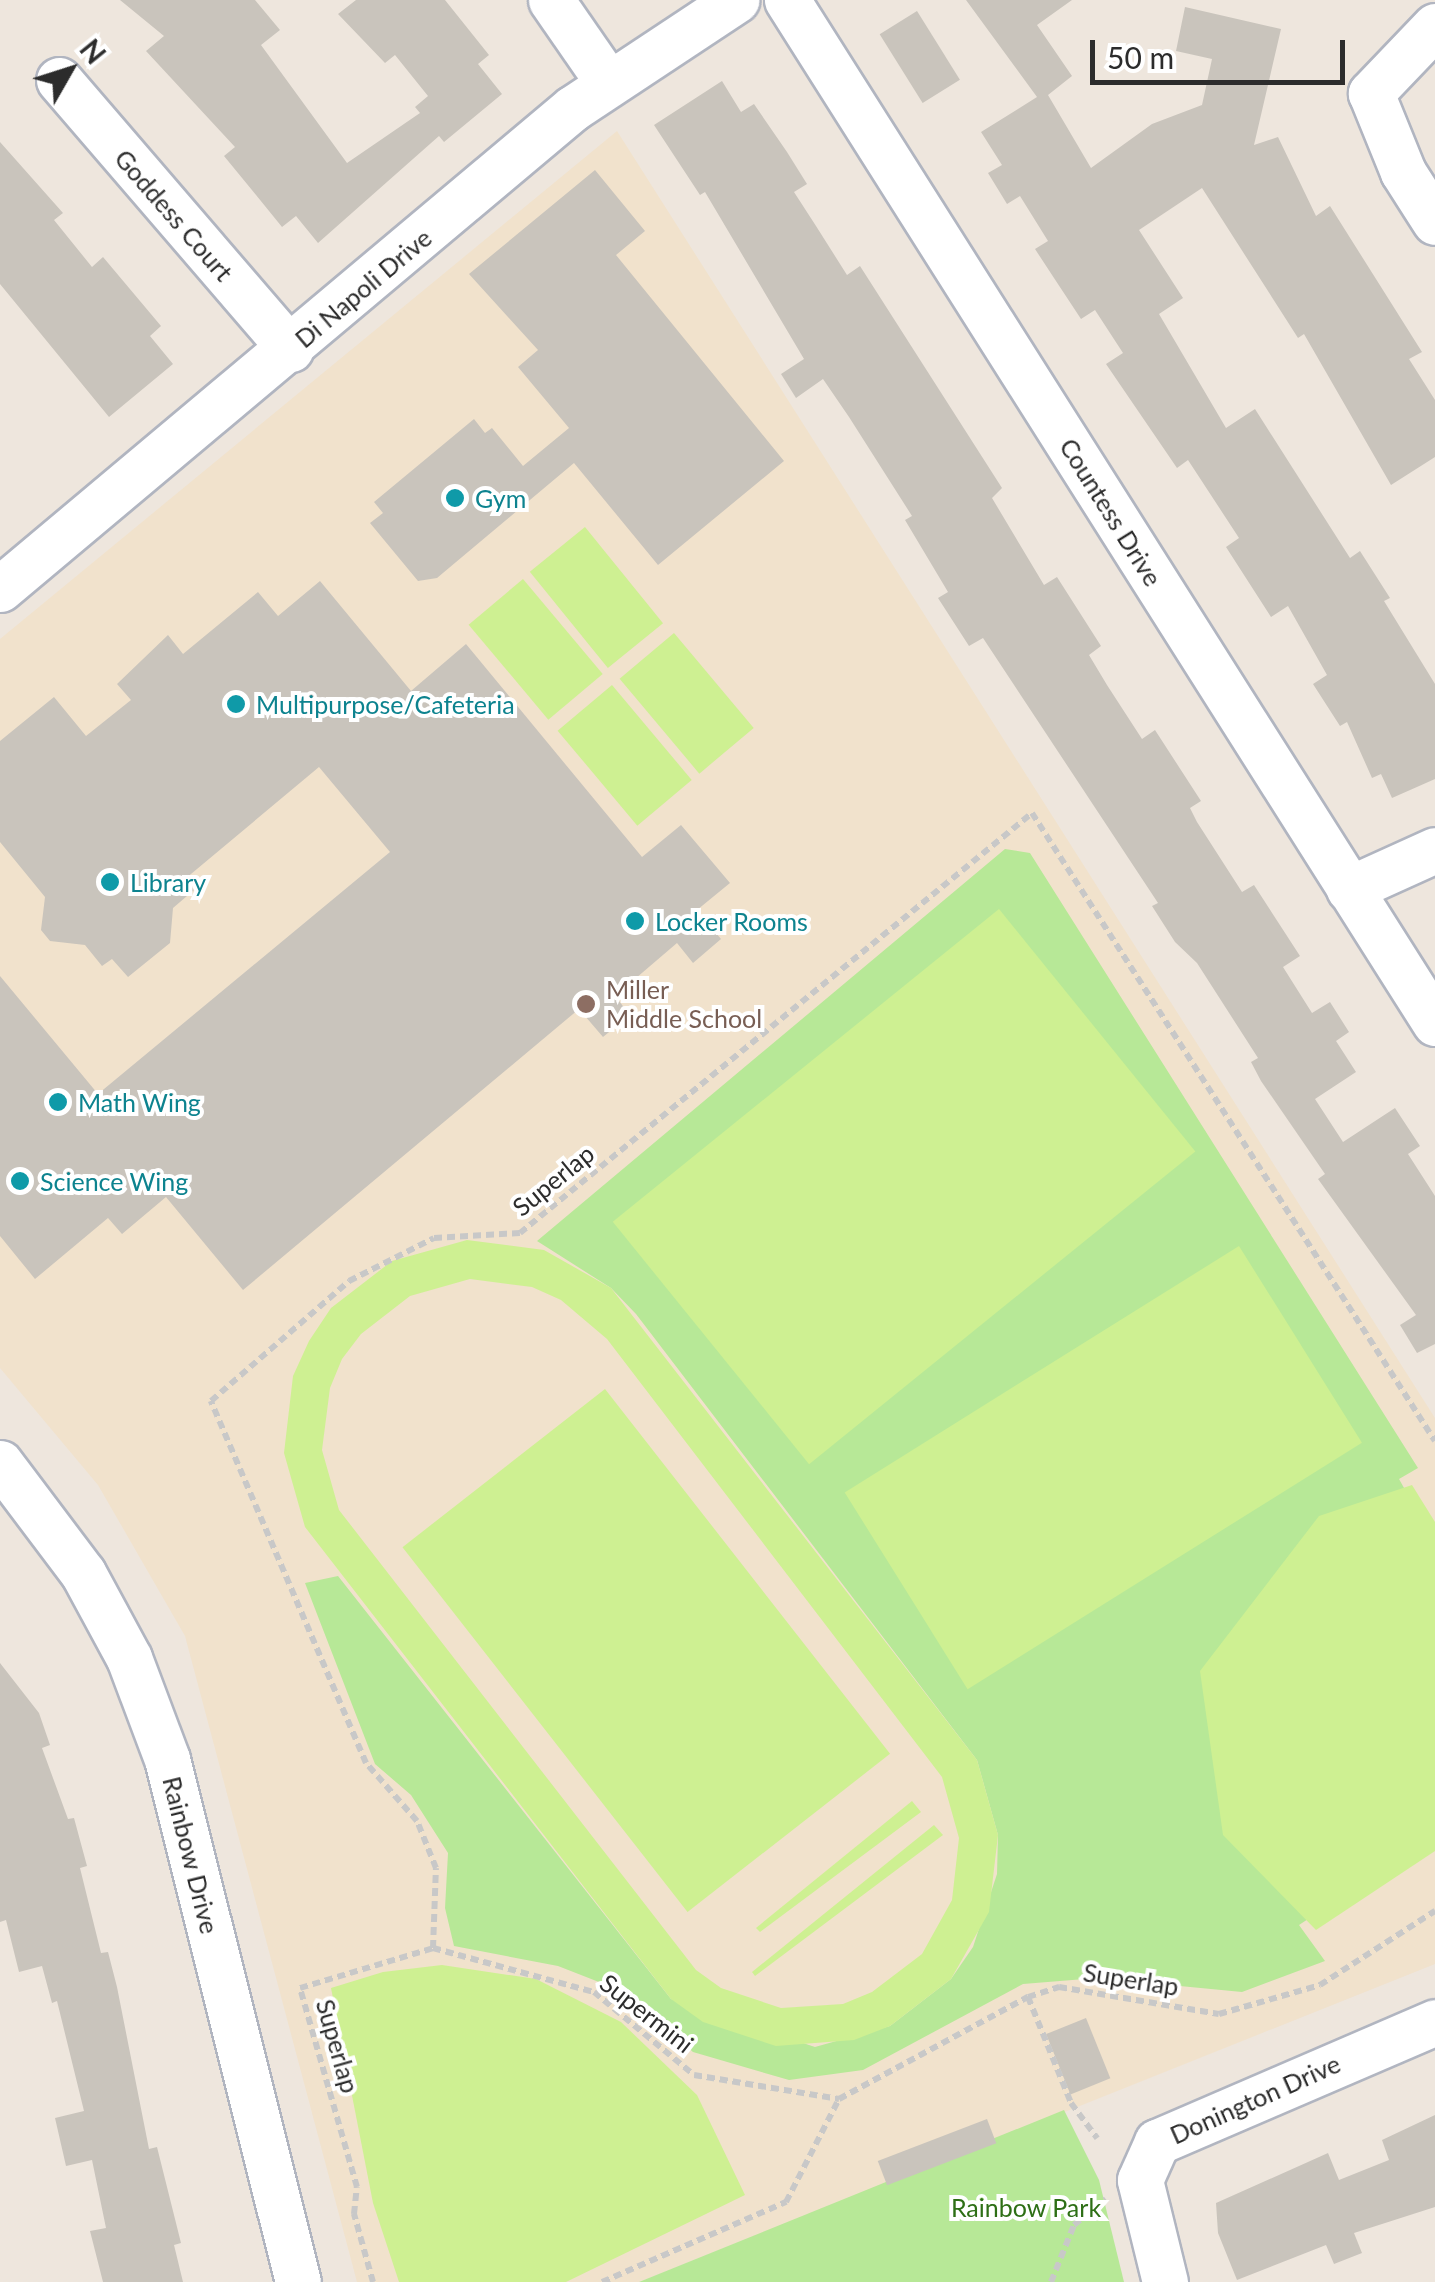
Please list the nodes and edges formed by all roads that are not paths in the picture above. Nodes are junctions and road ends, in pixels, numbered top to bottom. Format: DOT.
graph roads {
  1 [pos="551,0"];
  2 [pos="736,0"];
  3 [pos="787,0"];
  4 [pos="1435,26"];
  5 [pos="59,80"];
  6 [pos="607,81"];
  7 [pos="1435,222"];
  8 [pos="290,349"];
  9 [pos="0,589"];
  10 [pos="1435,850"];
  11 [pos="1349,888"];
  12 [pos="1435,1023"];
  13 [pos="0,1463"];
  14 [pos="1435,2022"];
  15 [pos="298,2282"];
  16 [pos="1165,2282"];
  1 -- 6 [label="street"];
  2 -- 6 [label="street, Di Napoli Drive"];
  3 -- 11 [label="street, Countess Drive"];
  4 -- 7 [label="street"];
  5 -- 8 [label="street, Goddess Court"];
  6 -- 8 [label="street, Di Napoli Drive"];
  8 -- 9 [label="street, Di Napoli Drive"];
  10 -- 11 [label="street"];
  11 -- 12 [label="street, Countess Drive"];
  13 -- 15 [label="street, Rainbow Drive"];
  14 -- 16 [label="street, Donington Drive"];
}
